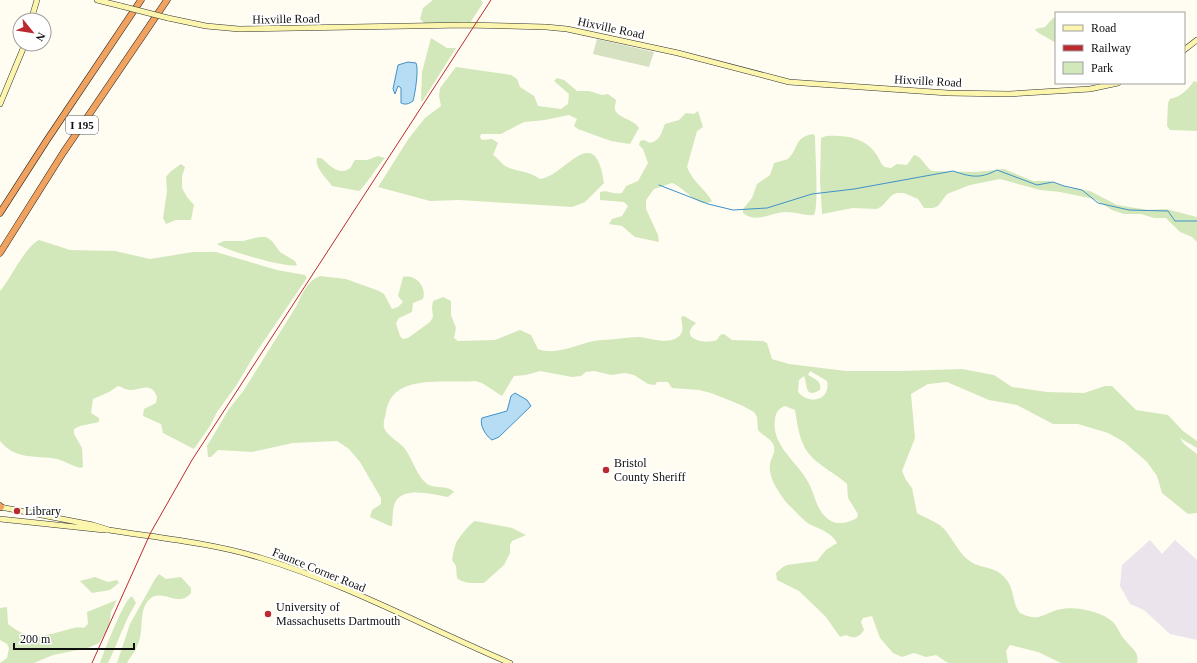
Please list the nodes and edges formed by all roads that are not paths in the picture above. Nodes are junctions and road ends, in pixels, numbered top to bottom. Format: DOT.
graph roads {
  1 [pos="37,0"];
  2 [pos="97,0"];
  3 [pos="142,0"];
  4 [pos="167,0"];
  5 [pos="33,12"];
  6 [pos="1197,40"];
  7 [pos="1185,49"];
  8 [pos="22,52"];
  9 [pos="1113,84"];
  10 [pos="0,104"];
  11 [pos="0,213"];
  12 [pos="10,236"];
  13 [pos="0,253"];
  14 [pos="0,259"];
  15 [pos="0,507"];
  16 [pos="52,517"];
  17 [pos="0,519"];
  18 [pos="52,525"];
  19 [pos="109,530"];
  20 [pos="510,663"];
  1 -- 5 [label="street"];
  2 -- 9 [label="street, Hixville Road, bridge"];
  3 -- 11 [label="highway, I 195"];
  4 -- 12 [label="highway, I 195"];
  6 -- 7 [label="street"];
  8 -- 10 [label="street"];
  12 -- 13 [label="highway, I 195"];
  12 -- 14 [label="highway"];
  15 -- 16 [label="street, Faunce Corner Road"];
  16 -- 18 [label="street"];
  16 -- 19 [label="street, Faunce Corner Road"];
  17 -- 18 [label="street, Faunce Corner Road"];
  18 -- 19 [label="street, Faunce Corner Road"];
  19 -- 20 [label="street, Faunce Corner Road"];
}
